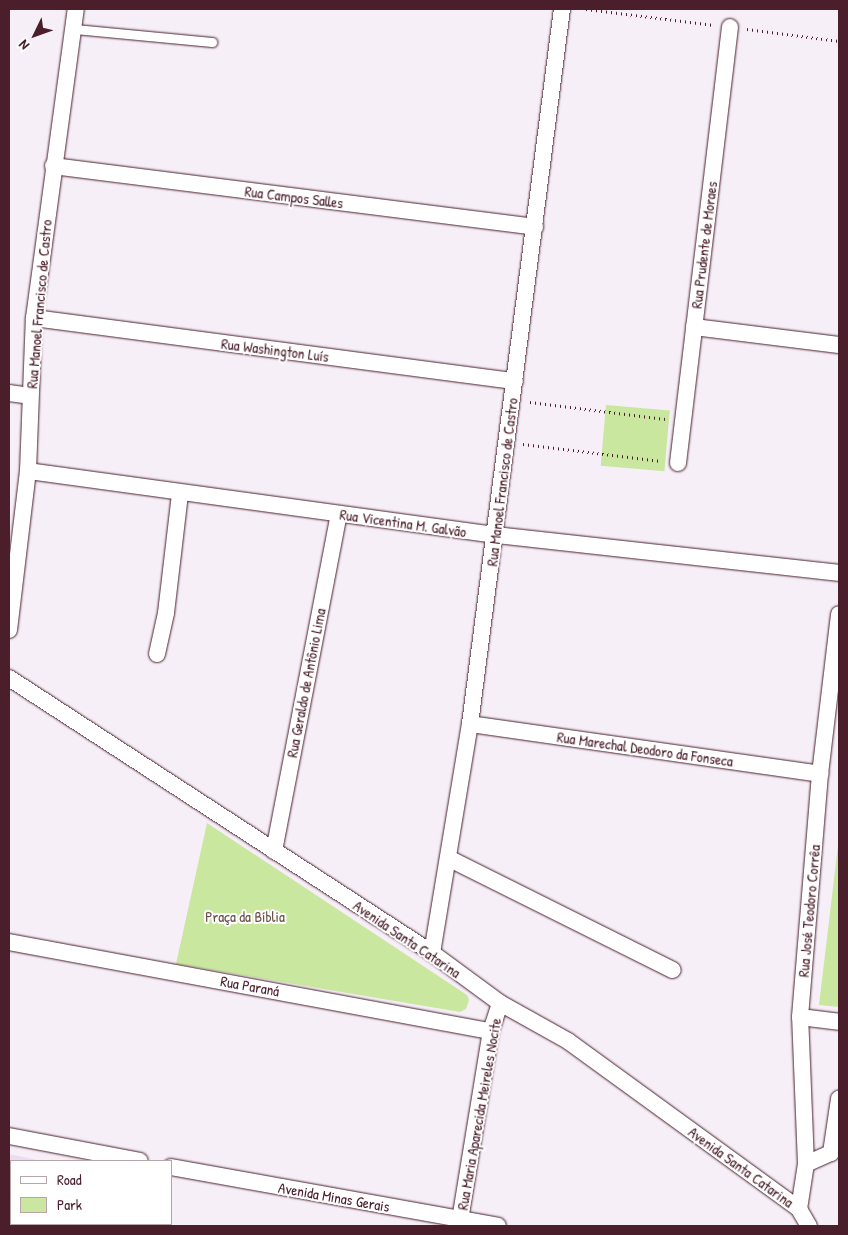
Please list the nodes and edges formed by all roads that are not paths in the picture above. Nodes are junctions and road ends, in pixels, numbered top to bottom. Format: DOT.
graph roads {
  1 [pos="76,9"];
  2 [pos="562,9"];
  3 [pos="730,27"];
  4 [pos="74,29"];
  5 [pos="212,42"];
  6 [pos="53,166"];
  7 [pos="534,227"];
  8 [pos="34,318"];
  9 [pos="694,327"];
  10 [pos="839,345"];
  11 [pos="515,381"];
  12 [pos="9,393"];
  13 [pos="30,396"];
  14 [pos="678,464"];
  15 [pos="28,471"];
  16 [pos="180,493"];
  17 [pos="339,514"];
  18 [pos="496,535"];
  19 [pos="839,573"];
  20 [pos="839,614"];
  21 [pos="9,630"];
  22 [pos="157,654"];
  23 [pos="9,678"];
  24 [pos="470,724"];
  25 [pos="820,774"];
  26 [pos="274,851"];
  27 [pos="448,858"];
  28 [pos="9,942"];
  29 [pos="432,954"];
  30 [pos="673,970"];
  31 [pos="500,1003"];
  32 [pos="800,1018"];
  33 [pos="839,1022"];
  34 [pos="491,1031"];
  35 [pos="839,1099"];
  36 [pos="9,1136"];
  37 [pos="135,1160"];
  38 [pos="806,1164"];
  39 [pos="172,1167"];
  40 [pos="799,1209"];
  41 [pos="459,1223"];
  42 [pos="498,1226"];
  43 [pos="809,1226"];
  1 -- 4 [label="street, Rua Manoel Francisco de Castro"];
  2 -- 7 [label="street, Rua Manoel Francisco de Castro"];
  3 -- 9 [label="street, Rua Prudente de Moraes"];
  4 -- 5 [label="lane"];
  4 -- 6 [label="street, Rua Manoel Francisco de Castro"];
  6 -- 7 [label="street, Rua Campos Salles"];
  6 -- 8 [label="street, Rua Manoel Francisco de Castro"];
  7 -- 11 [label="street, Rua Manoel Francisco de Castro"];
  8 -- 11 [label="street, Rua Washington Luís"];
  8 -- 13 [label="street, Rua Manoel Francisco de Castro"];
  9 -- 10 [label="street"];
  9 -- 14 [label="street, Rua Prudente de Moraes"];
  11 -- 18 [label="street, Rua Manoel Francisco de Castro"];
  12 -- 13 [label="street"];
  13 -- 15 [label="street, Rua Manoel Francisco de Castro"];
  15 -- 16 [label="street, Rua Vicentina M. Galvão"];
  15 -- 21 [label="street, Rua Manoel Francisco de Castro"];
  16 -- 17 [label="street, Rua Vicentina M. Galvão"];
  16 -- 22 [label="street"];
  17 -- 18 [label="street, Rua Vicentina M. Galvão"];
  17 -- 26 [label="street, Rua Geraldo de Antônio Lima"];
  18 -- 19 [label="street, Rua Vicentina M. Galvão"];
  18 -- 24 [label="street, Rua Manoel Francisco de Castro"];
  20 -- 25 [label="street, Rua José Teodoro Corrêa"];
  23 -- 26 [label="street, Avenida Santa Catarina"];
  24 -- 25 [label="street, Rua Marechal Deodoro da Fonseca"];
  24 -- 27 [label="street, Rua Manoel Francisco de Castro"];
  25 -- 32 [label="street, Rua José Teodoro Corrêa"];
  26 -- 29 [label="street, Avenida Santa Catarina"];
  27 -- 29 [label="street, Rua Manoel Francisco de Castro"];
  27 -- 30 [label="street"];
  28 -- 34 [label="street, Rua Paraná"];
  29 -- 31 [label="street, Avenida Santa Catarina"];
  31 -- 34 [label="street, Rua Maria Aparecida Meireles Nocite"];
  31 -- 40 [label="street, Avenida Santa Catarina"];
  32 -- 33 [label="street"];
  32 -- 38 [label="street, Rua José Teodoro Corrêa"];
  34 -- 41 [label="street, Rua Maria Aparecida Meireles Nocite"];
  35 -- 38 [label="street"];
  36 -- 37 [label="street"];
  38 -- 40 [label="street, Rua José Teodoro Corrêa"];
  39 -- 41 [label="street, Avenida Minas Gerais"];
  40 -- 43 [label="street"];
  41 -- 42 [label="street, Avenida Minas Gerais"];
}
